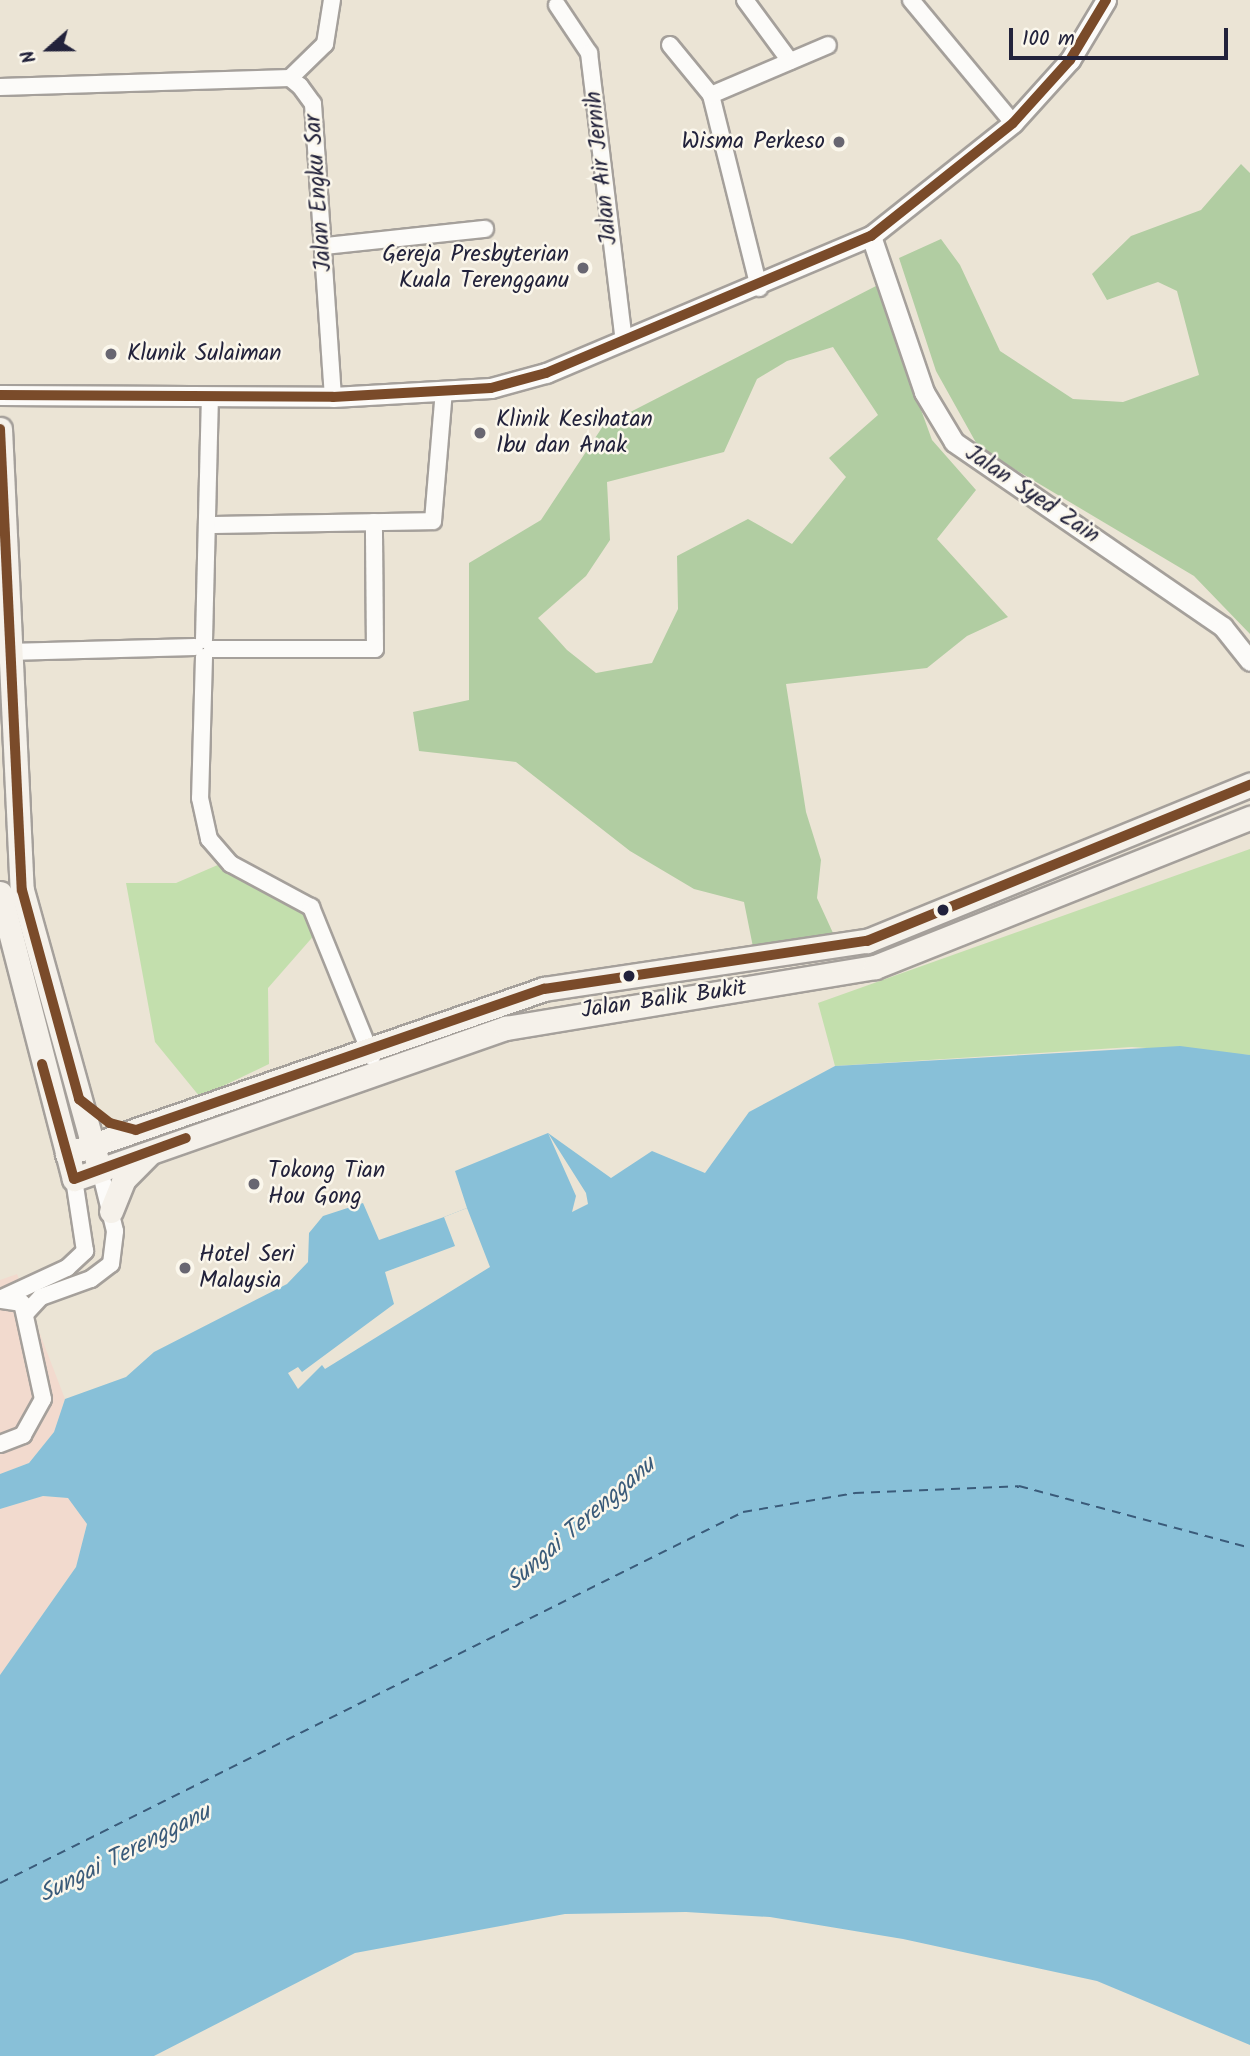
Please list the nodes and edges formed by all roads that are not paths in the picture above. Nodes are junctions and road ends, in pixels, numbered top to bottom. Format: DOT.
graph roads {
  1 [pos="332,0"];
  2 [pos="745,0"];
  3 [pos="911,0"];
  4 [pos="1106,0"];
  5 [pos="557,5"];
  6 [pos="670,45"];
  7 [pos="828,45"];
  8 [pos="790,61"];
  9 [pos="290,78"];
  10 [pos="0,87"];
  11 [pos="711,95"];
  12 [pos="1013,123"];
  13 [pos="485,229"];
  14 [pos="872,236"];
  15 [pos="325,246"];
  16 [pos="758,288"];
  17 [pos="624,342"];
  18 [pos="444,391"];
  19 [pos="0,395"];
  20 [pos="210,396"];
  21 [pos="333,397"];
  22 [pos="0,429"];
  23 [pos="374,522"];
  24 [pos="208,525"];
  25 [pos="204,648"];
  26 [pos="8,652"];
  27 [pos="1250,661"];
  28 [pos="1250,771"];
  29 [pos="1241,788"];
  30 [pos="1250,818"];
  31 [pos="0,894"];
  32 [pos="368,1045"];
  33 [pos="377,1069"];
  34 [pos="79,1099"];
  35 [pos="136,1130"];
  36 [pos="92,1146"];
  37 [pos="153,1150"];
  38 [pos="67,1154"];
  39 [pos="100,1170"];
  40 [pos="74,1179"];
  41 [pos="111,1211"];
  42 [pos="0,1300"];
  43 [pos="26,1313"];
  44 [pos="0,1444"];
  1 -- 9 [label="street"];
  2 -- 8 [label="street"];
  3 -- 12 [label="street"];
  4 -- 12 [label="street"];
  5 -- 17 [label="street, Jalan Air Jernih"];
  6 -- 11 [label="street"];
  7 -- 8 [label="street"];
  8 -- 11 [label="street"];
  9 -- 10 [label="street"];
  9 -- 15 [label="street, Jalan Engku Sar"];
  11 -- 16 [label="street"];
  12 -- 14 [label="street"];
  13 -- 15 [label="street"];
  14 -- 16 [label="street"];
  14 -- 27 [label="street, Jalan Syed Zain"];
  15 -- 21 [label="street, Jalan Engku Sar"];
  16 -- 17 [label="street"];
  17 -- 18 [label="street"];
  18 -- 21 [label="street"];
  18 -- 23 [label="street"];
  19 -- 20 [label="street"];
  20 -- 21 [label="street"];
  20 -- 24 [label="street"];
  22 -- 26 [label="main road"];
  23 -- 24 [label="street"];
  23 -- 25 [label="street"];
  24 -- 25 [label="street"];
  25 -- 26 [label="street"];
  25 -- 32 [label="street"];
  26 -- 34 [label="main road"];
  28 -- 29 [label="main road"];
  29 -- 32 [label="main road, Jalan Balik Bukit"];
  30 -- 33 [label="main road, Jalan Balik Bukit"];
  31 -- 38 [label="main road"];
  32 -- 33 [label="street"];
  32 -- 35 [label="main road, Jalan Balik Bukit"];
  33 -- 37 [label="main road, Jalan Balik Bukit"];
  34 -- 35 [label="main road"];
  34 -- 36 [label="main road"];
  35 -- 36 [label="main road, Jalan Balik Bukit"];
  36 -- 38 [label="main road, Jalan Balik Bukit"];
  36 -- 39 [label="main road"];
  37 -- 39 [label="main road, Jalan Balik Bukit"];
  37 -- 41 [label="main road"];
  38 -- 40 [label="main road"];
  39 -- 40 [label="main road, Jalan Balik Bukit"];
  39 -- 41 [label="street"];
  40 -- 42 [label="street"];
  41 -- 43 [label="street"];
  42 -- 43 [label="street"];
  43 -- 44 [label="street"];
}
